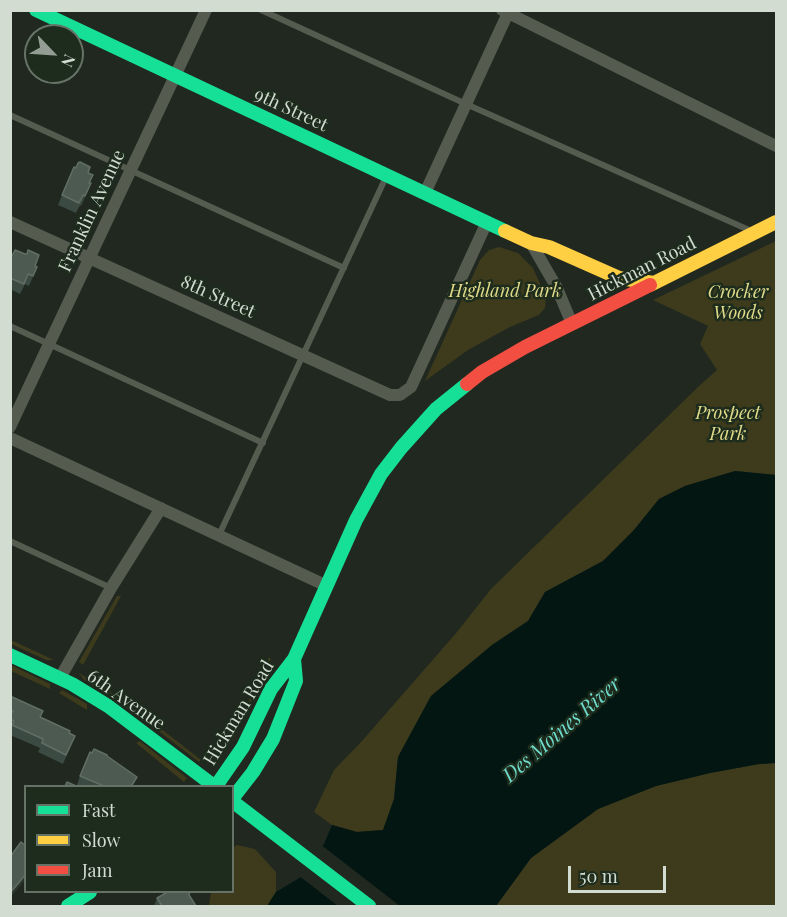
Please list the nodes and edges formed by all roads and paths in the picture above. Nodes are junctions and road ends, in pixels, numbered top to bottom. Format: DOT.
graph roads {
  1 [pos="36,10"];
  2 [pos="206,10"];
  3 [pos="261,10"];
  4 [pos="505,12"];
  5 [pos="176,76"];
  6 [pos="466,104"];
  7 [pos="10,115"];
  8 [pos="777,146"];
  9 [pos="131,170"];
  10 [pos="387,175"];
  11 [pos="425,193"];
  12 [pos="10,222"];
  13 [pos="487,222"];
  14 [pos="777,222"];
  15 [pos="755,233"];
  16 [pos="531,243"];
  17 [pos="90,258"];
  18 [pos="344,268"];
  19 [pos="654,283"];
  20 [pos="572,324"];
  21 [pos="10,326"];
  22 [pos="50,344"];
  23 [pos="304,355"];
  24 [pos="10,427"];
  25 [pos="10,438"];
  26 [pos="263,443"];
  27 [pos="160,508"];
  28 [pos="219,535"];
  29 [pos="10,541"];
  30 [pos="327,586"];
  31 [pos="111,588"];
  32 [pos="10,655"];
  33 [pos="294,659"];
  34 [pos="60,678"];
  35 [pos="214,785"];
  36 [pos="216,785"];
  37 [pos="234,797"];
  38 [pos="234,802"];
  39 [pos="87,893"];
  40 [pos="68,906"];
  41 [pos="369,906"];
  1 -- 5 [label="main road, 9th Street"];
  2 -- 5 [label="street, Franklin Avenue"];
  3 -- 6 [label="lane"];
  4 -- 6 [label="street"];
  4 -- 8 [label="street"];
  5 -- 9 [label="street, Franklin Avenue"];
  5 -- 10 [label="main road, 9th Street"];
  6 -- 11 [label="street"];
  6 -- 15 [label="lane"];
  7 -- 9 [label="lane"];
  9 -- 17 [label="street, Franklin Avenue"];
  9 -- 18 [label="lane"];
  10 -- 11 [label="main road, 9th Street"];
  10 -- 18 [label="lane"];
  11 -- 13 [label="main road, 9th Street"];
  12 -- 17 [label="street, 8th Street"];
  13 -- 16 [label="main road, 9th Street"];
  13 -- 23 [label="street, 8th Street"];
  14 -- 15 [label="main road, Hickman Road"];
  15 -- 19 [label="main road, Hickman Road"];
  16 -- 19 [label="main road, 9th Street"];
  16 -- 20 [label="street"];
  17 -- 22 [label="street, Franklin Avenue"];
  17 -- 23 [label="street, 8th Street"];
  18 -- 23 [label="lane"];
  19 -- 20 [label="main road, Hickman Road"];
  20 -- 30 [label="main road, Hickman Road"];
  21 -- 22 [label="lane"];
  22 -- 24 [label="street, Franklin Avenue"];
  22 -- 26 [label="lane"];
  23 -- 26 [label="lane"];
  25 -- 27 [label="street"];
  26 -- 28 [label="lane"];
  27 -- 28 [label="street"];
  27 -- 31 [label="street"];
  28 -- 30 [label="street"];
  29 -- 31 [label="lane"];
  30 -- 33 [label="main road, Hickman Road"];
  31 -- 34 [label="street"];
  32 -- 34 [label="main road, 6th Avenue"];
  33 -- 36 [label="main road, Hickman Road"];
  33 -- 37 [label="main road, Hickman Road"];
  34 -- 35 [label="main road, 6th Avenue"];
  38 -- 41 [label="main road"];
  39 -- 40 [label="main road"];
}
